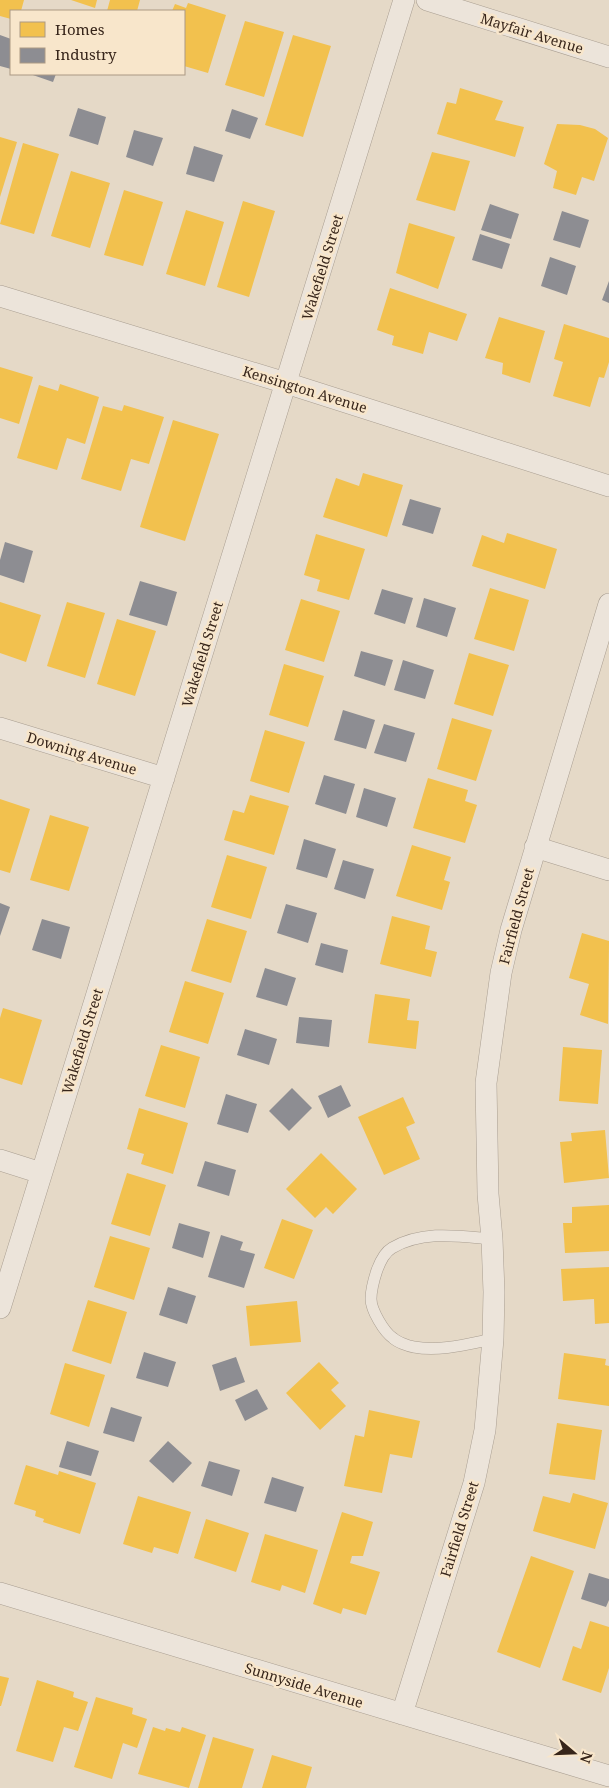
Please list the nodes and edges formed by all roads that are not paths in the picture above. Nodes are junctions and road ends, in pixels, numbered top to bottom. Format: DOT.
graph roads {
  1 [pos="404,0"];
  2 [pos="427,0"];
  3 [pos="609,57"];
  4 [pos="0,296"];
  5 [pos="286,383"];
  6 [pos="609,486"];
  7 [pos="609,604"];
  8 [pos="0,728"];
  9 [pos="164,778"];
  10 [pos="535,847"];
  11 [pos="609,870"];
  12 [pos="0,1160"];
  13 [pos="41,1173"];
  14 [pos="492,1239"];
  15 [pos="0,1308"];
  16 [pos="493,1339"];
  17 [pos="0,1593"];
  18 [pos="402,1714"];
  19 [pos="609,1776"];
  1 -- 5 [label="street, Wakefield Street"];
  2 -- 3 [label="street, Mayfair Avenue"];
  4 -- 5 [label="street, Kensington Avenue"];
  5 -- 6 [label="street, Kensington Avenue"];
  5 -- 9 [label="street, Wakefield Street"];
  7 -- 10 [label="street, Fairfield Street"];
  8 -- 9 [label="street, Downing Avenue"];
  9 -- 13 [label="street, Wakefield Street"];
  10 -- 11 [label="street"];
  10 -- 14 [label="street, Fairfield Street"];
  12 -- 13 [label="street"];
  13 -- 15 [label="street, Wakefield Street"];
  14 -- 16 [label="street, Fairfield Street"];
  14 -- 16 [label="lane"];
  16 -- 18 [label="street, Fairfield Street"];
  17 -- 18 [label="street, Sunnyside Avenue"];
  18 -- 19 [label="street, Sunnyside Avenue"];
}
